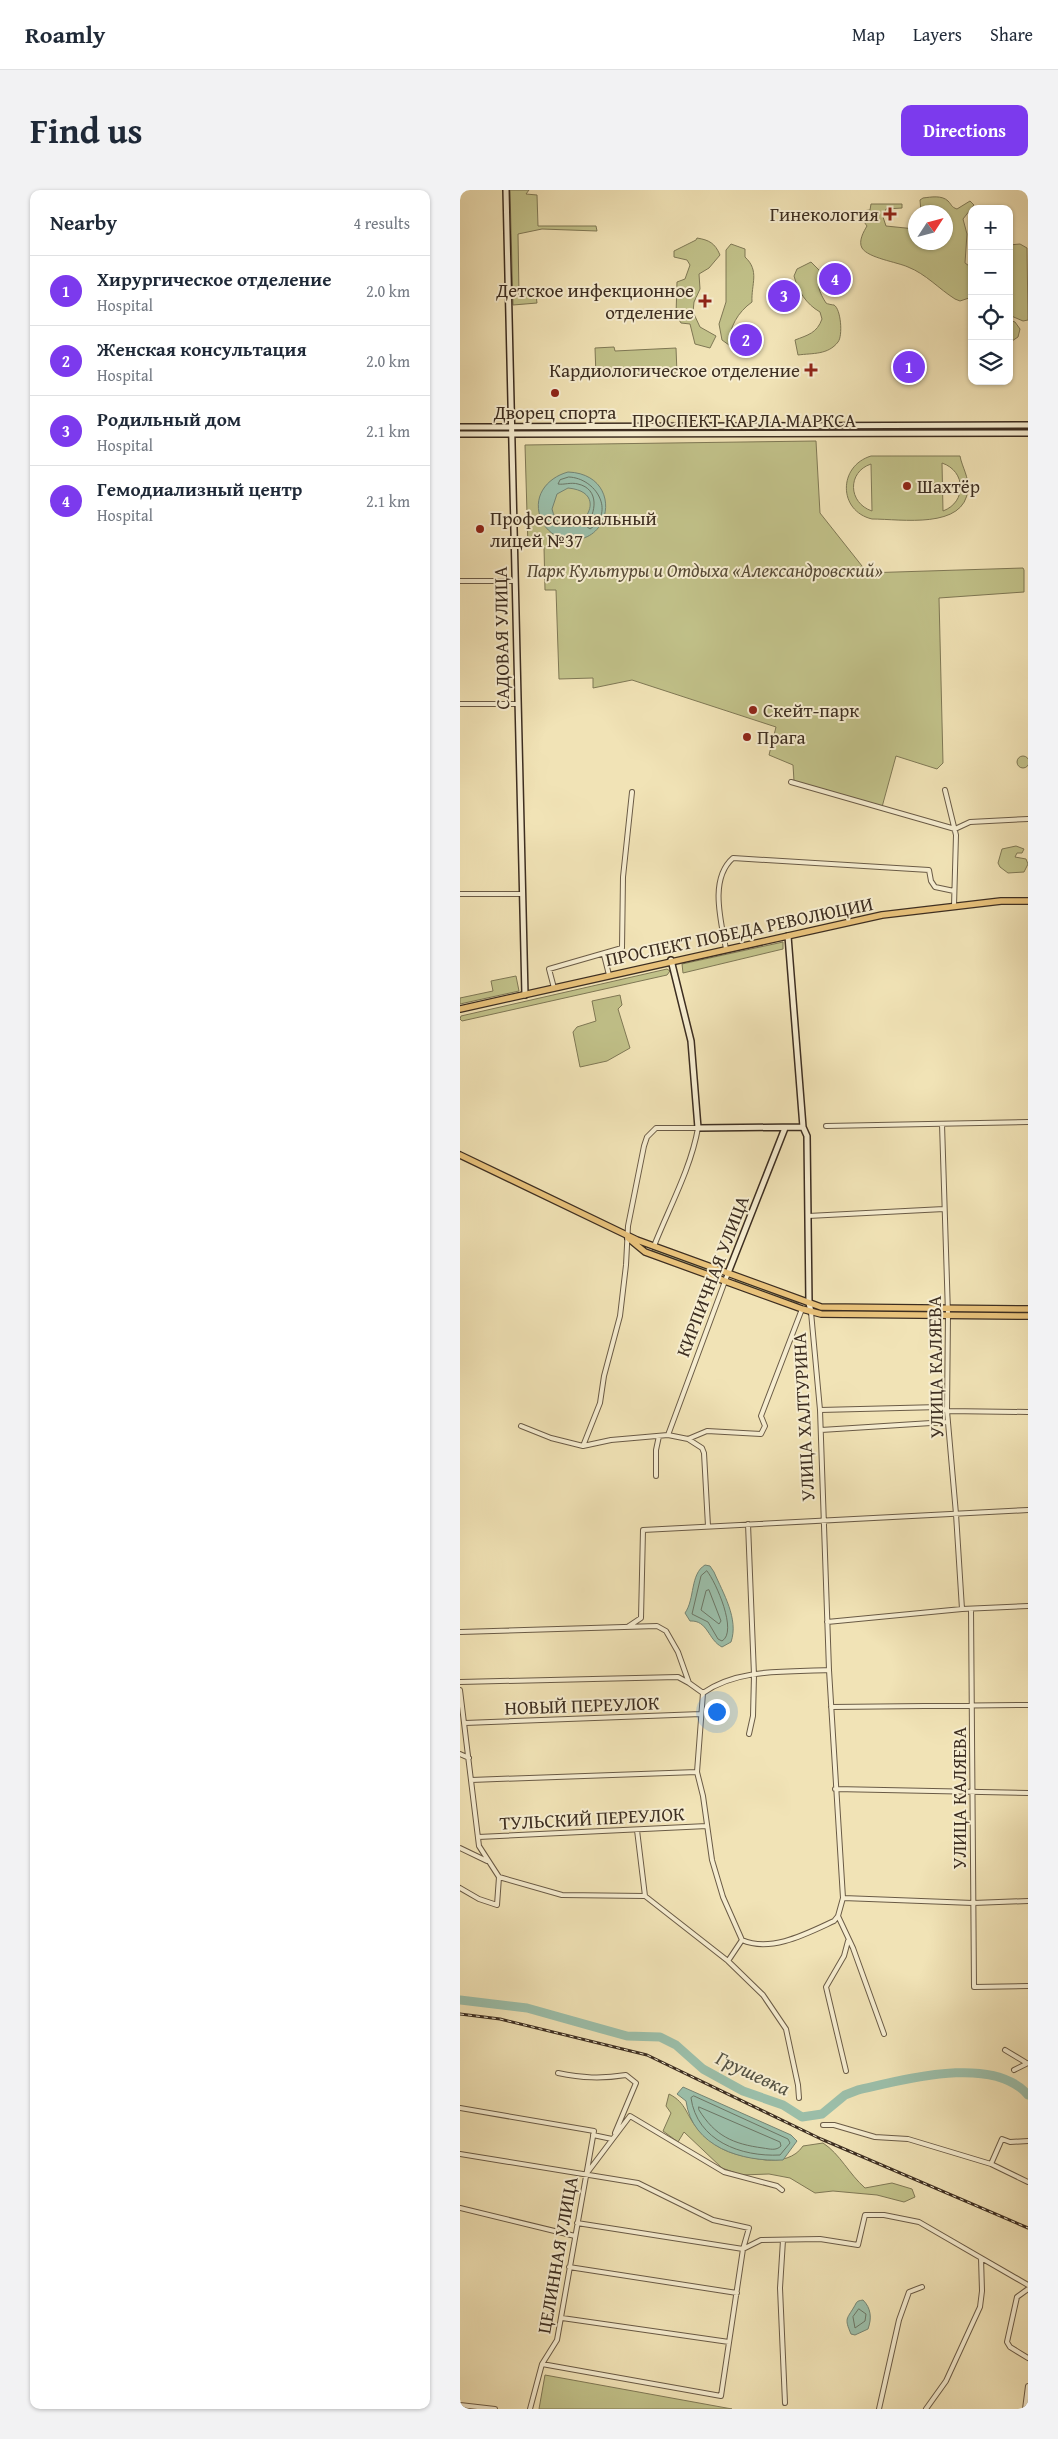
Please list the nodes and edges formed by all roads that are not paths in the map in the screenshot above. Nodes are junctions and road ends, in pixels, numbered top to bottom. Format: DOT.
graph roads {
  1 [pos="506,190"];
  2 [pos="1028,425"];
  3 [pos="460,427"];
  4 [pos="511,427"];
  5 [pos="1028,433"];
  6 [pos="460,434"];
  7 [pos="512,436"];
  8 [pos="460,581"];
  9 [pos="514,581"];
  10 [pos="460,704"];
  11 [pos="517,704"];
  12 [pos="791,782"];
  13 [pos="945,790"];
  14 [pos="632,792"];
  15 [pos="1028,819"];
  16 [pos="955,829"];
  17 [pos="954,891"];
  18 [pos="460,894"];
  19 [pos="522,894"];
  20 [pos="1028,901"];
  21 [pos="954,906"];
  22 [pos="788,936"];
  23 [pos="726,949"];
  24 [pos="604,955"];
  25 [pos="671,960"];
  26 [pos="609,975"];
  27 [pos="554,988"];
  28 [pos="525,995"];
  29 [pos="460,1009"];
  30 [pos="1028,1122"];
  31 [pos="942,1124"];
  32 [pos="826,1126"];
  33 [pos="803,1127"];
  34 [pos="698,1128"];
  35 [pos="785,1128"];
  36 [pos="460,1155"];
  37 [pos="944,1209"];
  38 [pos="808,1216"];
  39 [pos="627,1236"];
  40 [pos="654,1246"];
  41 [pos="728,1273"];
  42 [pos="725,1280"];
  43 [pos="809,1303"];
  44 [pos="802,1309"];
  45 [pos="1028,1309"];
  46 [pos="948,1311"];
  47 [pos="812,1312"];
  48 [pos="1028,1316"];
  49 [pos="820,1410"];
  50 [pos="946,1411"];
  51 [pos="1028,1412"];
  52 [pos="947,1422"];
  53 [pos="521,1426"];
  54 [pos="821,1430"];
  55 [pos="668,1435"];
  56 [pos="659,1436"];
  57 [pos="688,1439"];
  58 [pos="583,1446"];
  59 [pos="656,1476"];
  60 [pos="1028,1510"];
  61 [pos="956,1514"];
  62 [pos="823,1521"];
  63 [pos="748,1524"];
  64 [pos="708,1526"];
  65 [pos="1028,1606"];
  66 [pos="962,1609"];
  67 [pos="971,1609"];
  68 [pos="827,1622"];
  69 [pos="629,1626"];
  70 [pos="460,1632"];
  71 [pos="829,1670"];
  72 [pos="754,1675"];
  73 [pos="460,1682"];
  74 [pos="690,1683"];
  75 [pos="460,1690"];
  76 [pos="703,1693"];
  77 [pos="1028,1704"];
  78 [pos="972,1705"];
  79 [pos="831,1707"];
  80 [pos="701,1714"];
  81 [pos="465,1723"];
  82 [pos="749,1734"];
  83 [pos="460,1754"];
  84 [pos="469,1758"];
  85 [pos="697,1772"];
  86 [pos="471,1780"];
  87 [pos="835,1789"];
  88 [pos="972,1792"];
  89 [pos="1028,1793"];
  90 [pos="707,1826"];
  91 [pos="637,1830"];
  92 [pos="478,1837"];
  93 [pos="460,1848"];
  94 [pos="489,1862"];
  95 [pos="499,1877"];
  96 [pos="460,1888"];
  97 [pos="645,1896"];
  98 [pos="843,1898"];
  99 [pos="1028,1901"];
  100 [pos="973,1903"];
  101 [pos="838,1916"];
  102 [pos="742,1940"];
  103 [pos="848,1941"];
  104 [pos="728,1961"];
  105 [pos="1028,1986"];
  106 [pos="884,2034"];
  107 [pos="1005,2050"];
  108 [pos="1027,2062"];
  109 [pos="1014,2070"];
  110 [pos="846,2071"];
  111 [pos="558,2073"];
  112 [pos="799,2098"];
  113 [pos="460,2108"];
  114 [pos="823,2125"];
  115 [pos="593,2133"];
  116 [pos="612,2140"];
  117 [pos="1028,2142"];
  118 [pos="460,2154"];
  119 [pos="991,2164"];
  120 [pos="586,2175"];
  121 [pos="1028,2182"];
  122 [pos="782,2190"];
  123 [pos="460,2208"];
  124 [pos="577,2223"];
  125 [pos="575,2236"];
  126 [pos="783,2240"];
  127 [pos="743,2249"];
  128 [pos="981,2258"];
  129 [pos="570,2267"];
  130 [pos="1028,2285"];
  131 [pos="922,2287"];
  132 [pos="1028,2289"];
  133 [pos="738,2293"];
  134 [pos="562,2318"];
  135 [pos="729,2342"];
  136 [pos="1028,2358"];
  137 [pos="542,2364"];
  138 [pos="1028,2386"];
  139 [pos="785,2403"];
  140 [pos="460,2405"];
  141 [pos="495,2409"];
  142 [pos="530,2409"];
  143 [pos="879,2409"];
  144 [pos="926,2409"];
  145 [pos="1025,2409"];
  1 -- 4 [label="street, САДОВАЯ УЛИЦА"];
  2 -- 4 [label="street, ПРОСПЕКТ КАРЛА МАРКСА"];
  3 -- 4 [label="street, ПРОСПЕКТ КАРЛА МАРКСА"];
  4 -- 7 [label="street, САДОВАЯ УЛИЦА"];
  5 -- 7 [label="street, ПРОСПЕКТ КАРЛА МАРКСА"];
  6 -- 7 [label="street, ПРОСПЕКТ КАРЛА МАРКСА"];
  7 -- 9 [label="street, САДОВАЯ УЛИЦА"];
  8 -- 9 [label="street"];
  9 -- 11 [label="street, САДОВАЯ УЛИЦА"];
  10 -- 11 [label="street"];
  11 -- 19 [label="street, САДОВАЯ УЛИЦА"];
  12 -- 16 [label="street"];
  13 -- 16 [label="street"];
  14 -- 24 [label="street"];
  15 -- 16 [label="street"];
  16 -- 17 [label="street"];
  17 -- 21 [label="street"];
  17 -- 23 [label="street"];
  18 -- 19 [label="street"];
  19 -- 28 [label="street, САДОВАЯ УЛИЦА"];
  20 -- 21 [label="main road, ПРОСПЕКТ ПОБЕДА РЕВОЛЮЦИИ"];
  21 -- 22 [label="main road, ПРОСПЕКТ ПОБЕДА РЕВОЛЮЦИИ"];
  22 -- 23 [label="main road, ПРОСПЕКТ ПОБЕДА РЕВОЛЮЦИИ"];
  22 -- 33 [label="street, УЛИЦА ХАЛТУРИНА"];
  23 -- 25 [label="main road, ПРОСПЕКТ ПОБЕДА РЕВОЛЮЦИИ"];
  24 -- 26 [label="street"];
  24 -- 27 [label="street"];
  25 -- 26 [label="main road, ПРОСПЕКТ ПОБЕДА РЕВОЛЮЦИИ"];
  25 -- 34 [label="street"];
  26 -- 27 [label="main road, ПРОСПЕКТ ПОБЕДА РЕВОЛЮЦИИ"];
  27 -- 28 [label="main road, ПРОСПЕКТ ПОБЕДА РЕВОЛЮЦИИ"];
  28 -- 29 [label="main road, ПРОСПЕКТ ПОБЕДА РЕВОЛЮЦИИ"];
  30 -- 31 [label="street"];
  31 -- 32 [label="street"];
  31 -- 37 [label="street, УЛИЦА КАЛЯЕВА"];
  33 -- 35 [label="street"];
  33 -- 38 [label="street, УЛИЦА ХАЛТУРИНА"];
  34 -- 35 [label="street"];
  34 -- 39 [label="street"];
  34 -- 40 [label="street"];
  35 -- 41 [label="street, КИРПИЧНАЯ УЛИЦА"];
  36 -- 39 [label="main road"];
  37 -- 38 [label="street"];
  37 -- 46 [label="street, УЛИЦА КАЛЯЕВА"];
  38 -- 43 [label="street, УЛИЦА ХАЛТУРИНА"];
  39 -- 40 [label="main road"];
  39 -- 42 [label="main road"];
  39 -- 58 [label="street"];
  40 -- 41 [label="main road"];
  41 -- 42 [label="street, КИРПИЧНАЯ УЛИЦА"];
  41 -- 43 [label="main road"];
  42 -- 44 [label="main road"];
  42 -- 55 [label="street, КИРПИЧНАЯ УЛИЦА"];
  43 -- 46 [label="main road"];
  43 -- 47 [label="street, УЛИЦА ХАЛТУРИНА"];
  44 -- 47 [label="main road"];
  44 -- 57 [label="street, УЛИЦА ХАЛТУРИНА"];
  45 -- 46 [label="main road"];
  46 -- 47 [label="main road"];
  46 -- 48 [label="main road"];
  46 -- 50 [label="street, УЛИЦА КАЛЯЕВА"];
  47 -- 49 [label="street, УЛИЦА ХАЛТУРИНА"];
  49 -- 50 [label="street"];
  49 -- 54 [label="street, УЛИЦА ХАЛТУРИНА"];
  50 -- 51 [label="street"];
  50 -- 52 [label="street, УЛИЦА КАЛЯЕВА"];
  52 -- 54 [label="street"];
  52 -- 61 [label="street, УЛИЦА КАЛЯЕВА"];
  53 -- 58 [label="street"];
  54 -- 62 [label="street, УЛИЦА ХАЛТУРИНА"];
  55 -- 56 [label="street"];
  55 -- 57 [label="street"];
  56 -- 58 [label="street"];
  56 -- 59 [label="street"];
  57 -- 64 [label="street"];
  60 -- 61 [label="street"];
  61 -- 62 [label="street"];
  61 -- 66 [label="street, УЛИЦА КАЛЯЕВА"];
  62 -- 63 [label="street"];
  62 -- 68 [label="street, УЛИЦА ХАЛТУРИНА"];
  63 -- 64 [label="street"];
  63 -- 72 [label="street"];
  64 -- 69 [label="street"];
  65 -- 67 [label="street"];
  66 -- 67 [label="street"];
  66 -- 68 [label="street"];
  67 -- 78 [label="street, УЛИЦА КАЛЯЕВА"];
  68 -- 71 [label="street, УЛИЦА ХАЛТУРИНА"];
  69 -- 70 [label="street"];
  69 -- 74 [label="street"];
  71 -- 72 [label="street"];
  71 -- 79 [label="street, УЛИЦА ХАЛТУРИНА"];
  72 -- 76 [label="street"];
  72 -- 82 [label="street"];
  73 -- 74 [label="street"];
  74 -- 76 [label="street"];
  75 -- 81 [label="street"];
  76 -- 80 [label="street"];
  77 -- 78 [label="street"];
  78 -- 79 [label="street"];
  78 -- 88 [label="street, УЛИЦА КАЛЯЕВА"];
  79 -- 87 [label="street, УЛИЦА ХАЛТУРИНА"];
  80 -- 81 [label="street, НОВЫЙ ПЕРЕУЛОК"];
  80 -- 85 [label="street"];
  81 -- 84 [label="street"];
  83 -- 84 [label="street"];
  84 -- 86 [label="street"];
  85 -- 86 [label="street"];
  85 -- 90 [label="street"];
  86 -- 92 [label="street"];
  87 -- 88 [label="street"];
  87 -- 98 [label="street, УЛИЦА ХАЛТУРИНА"];
  88 -- 89 [label="street"];
  88 -- 100 [label="street, УЛИЦА КАЛЯЕВА"];
  90 -- 91 [label="street, ТУЛЬСКИЙ ПЕРЕУЛОК"];
  90 -- 102 [label="street"];
  91 -- 92 [label="street, ТУЛЬСКИЙ ПЕРЕУЛОК"];
  91 -- 97 [label="street"];
  92 -- 94 [label="street"];
  93 -- 94 [label="street"];
  94 -- 95 [label="street"];
  95 -- 96 [label="street"];
  95 -- 97 [label="street"];
  97 -- 104 [label="street"];
  98 -- 100 [label="street"];
  98 -- 101 [label="street, УЛИЦА ХАЛТУРИНА"];
  99 -- 100 [label="street"];
  100 -- 105 [label="street, УЛИЦА КАЛЯЕВА"];
  101 -- 102 [label="street"];
  101 -- 103 [label="street"];
  102 -- 104 [label="street"];
  103 -- 106 [label="street"];
  103 -- 110 [label="street"];
  104 -- 112 [label="street"];
  107 -- 108 [label="street"];
  108 -- 109 [label="street"];
  111 -- 116 [label="street"];
  113 -- 115 [label="street"];
  114 -- 119 [label="street"];
  115 -- 116 [label="street"];
  115 -- 120 [label="street, ЦЕЛИННАЯ УЛИЦА"];
  116 -- 120 [label="street"];
  116 -- 122 [label="street"];
  117 -- 119 [label="street"];
  118 -- 120 [label="street"];
  119 -- 121 [label="street"];
  120 -- 124 [label="street, ЦЕЛИННАЯ УЛИЦА"];
  120 -- 127 [label="street"];
  123 -- 125 [label="street"];
  124 -- 125 [label="street, ЦЕЛИННАЯ УЛИЦА"];
  124 -- 127 [label="street"];
  125 -- 129 [label="street, ЦЕЛИННАЯ УЛИЦА"];
  126 -- 127 [label="street"];
  126 -- 128 [label="street"];
  126 -- 139 [label="street"];
  127 -- 133 [label="street"];
  128 -- 130 [label="street"];
  128 -- 144 [label="street"];
  129 -- 133 [label="street"];
  129 -- 134 [label="street, ЦЕЛИННАЯ УЛИЦА"];
  131 -- 143 [label="street"];
  132 -- 136 [label="street"];
  133 -- 135 [label="street"];
  134 -- 135 [label="street"];
  134 -- 137 [label="street, ЦЕЛИННАЯ УЛИЦА"];
  135 -- 137 [label="street"];
  137 -- 142 [label="street, ЦЕЛИННАЯ УЛИЦА"];
  138 -- 145 [label="street"];
  140 -- 141 [label="street"];
}
